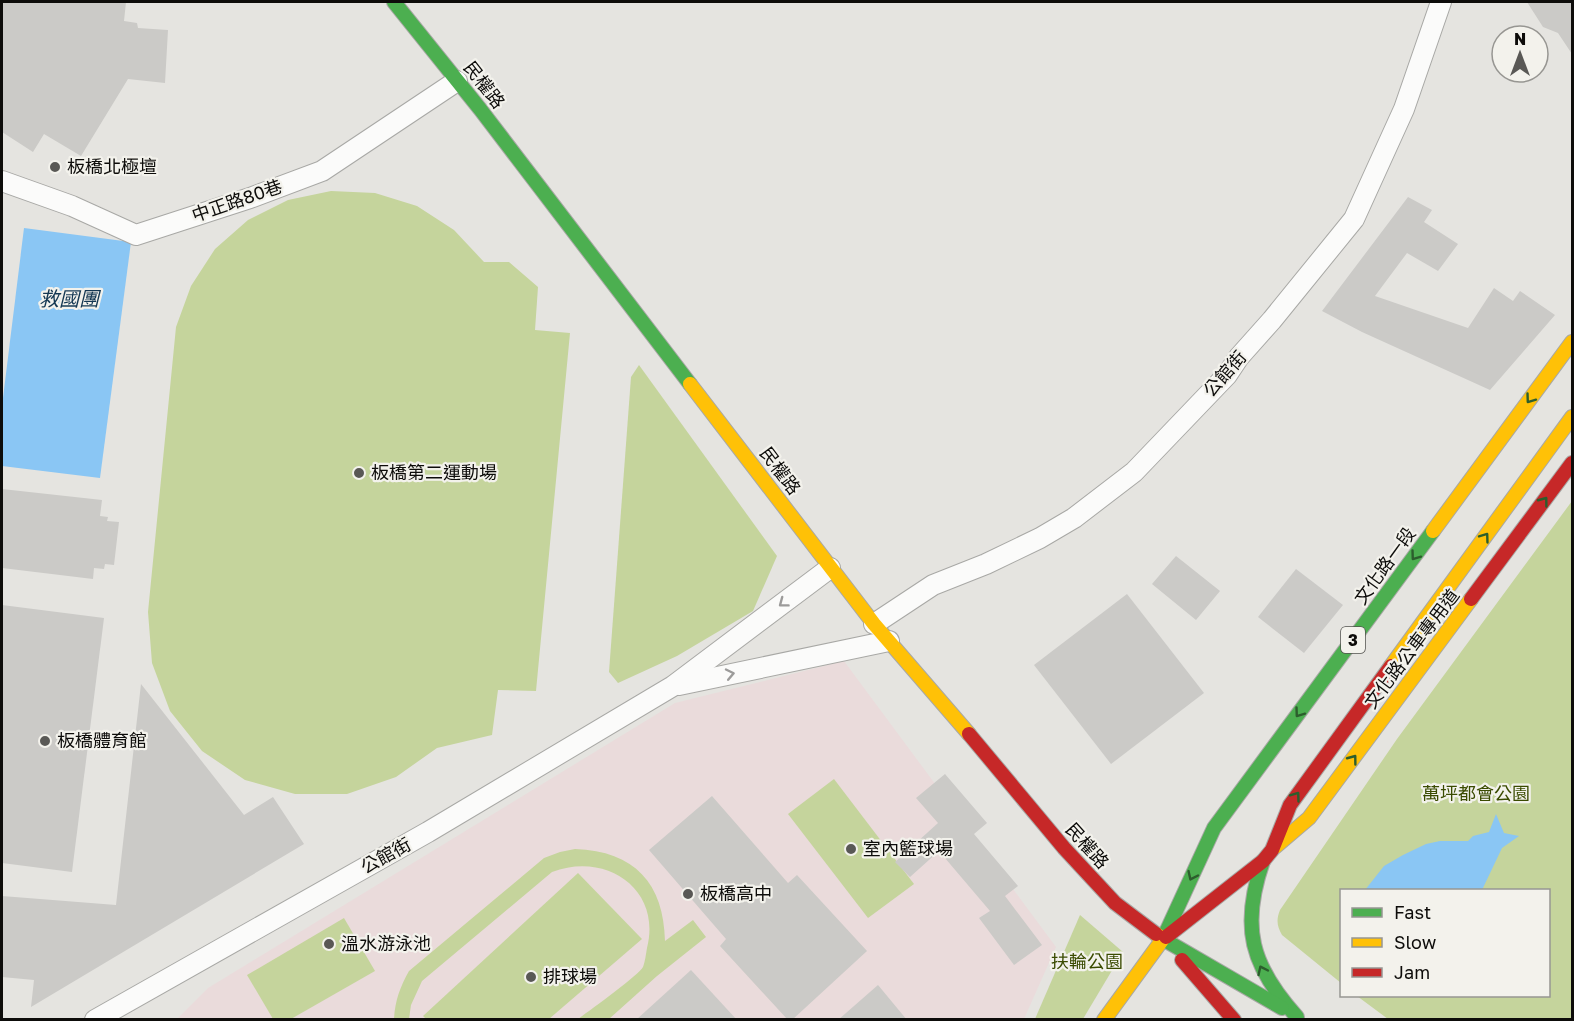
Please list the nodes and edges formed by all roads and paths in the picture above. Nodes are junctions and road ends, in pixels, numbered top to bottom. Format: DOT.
graph roads {
  1 [pos="394,2"];
  2 [pos="1441,2"];
  3 [pos="457,81"];
  4 [pos="2,181"];
  5 [pos="1570,351"];
  6 [pos="1572,417"];
  7 [pos="1572,463"];
  8 [pos="830,568"];
  9 [pos="874,624"];
  10 [pos="889,642"];
  11 [pos="673,686"];
  12 [pos="1272,850"];
  13 [pos="1263,861"];
  14 [pos="1163,939"];
  15 [pos="1298,1018"];
  16 [pos="95,1020"];
  17 [pos="1104,1020"];
  18 [pos="1234,1020"];
  1 -- 3 [label="main road, 民權路"];
  2 -- 9 [label="street, 公館街"];
  3 -- 4 [label="street, 中正路80巷"];
  3 -- 8 [label="main road, 民權路"];
  5 -- 14 [label="main road, 文化路一段 / 3, one-way"];
  12 -- 6 [label="main road, 文化路一段, one-way"];
  12 -- 7 [label="main road, 文化路公車專用道, one-way"];
  8 -- 9 [label="main road, 民權路"];
  8 -- 11 [label="street, one-way"];
  9 -- 10 [label="main road, 民權路"];
  11 -- 10 [label="street, one-way"];
  10 -- 14 [label="main road, 民權路"];
  11 -- 16 [label="street, 公館街"];
  12 -- 13 [label="main road, 文化路一段"];
  13 -- 14 [label="main road, 文化路一段"];
  15 -- 13 [label="main road, one-way"];
  14 -- 15 [label="main road, 民權路"];
  14 -- 17 [label="main road, 文化路一段"];
  14 -- 18 [label="main road, 民權路"];
}
